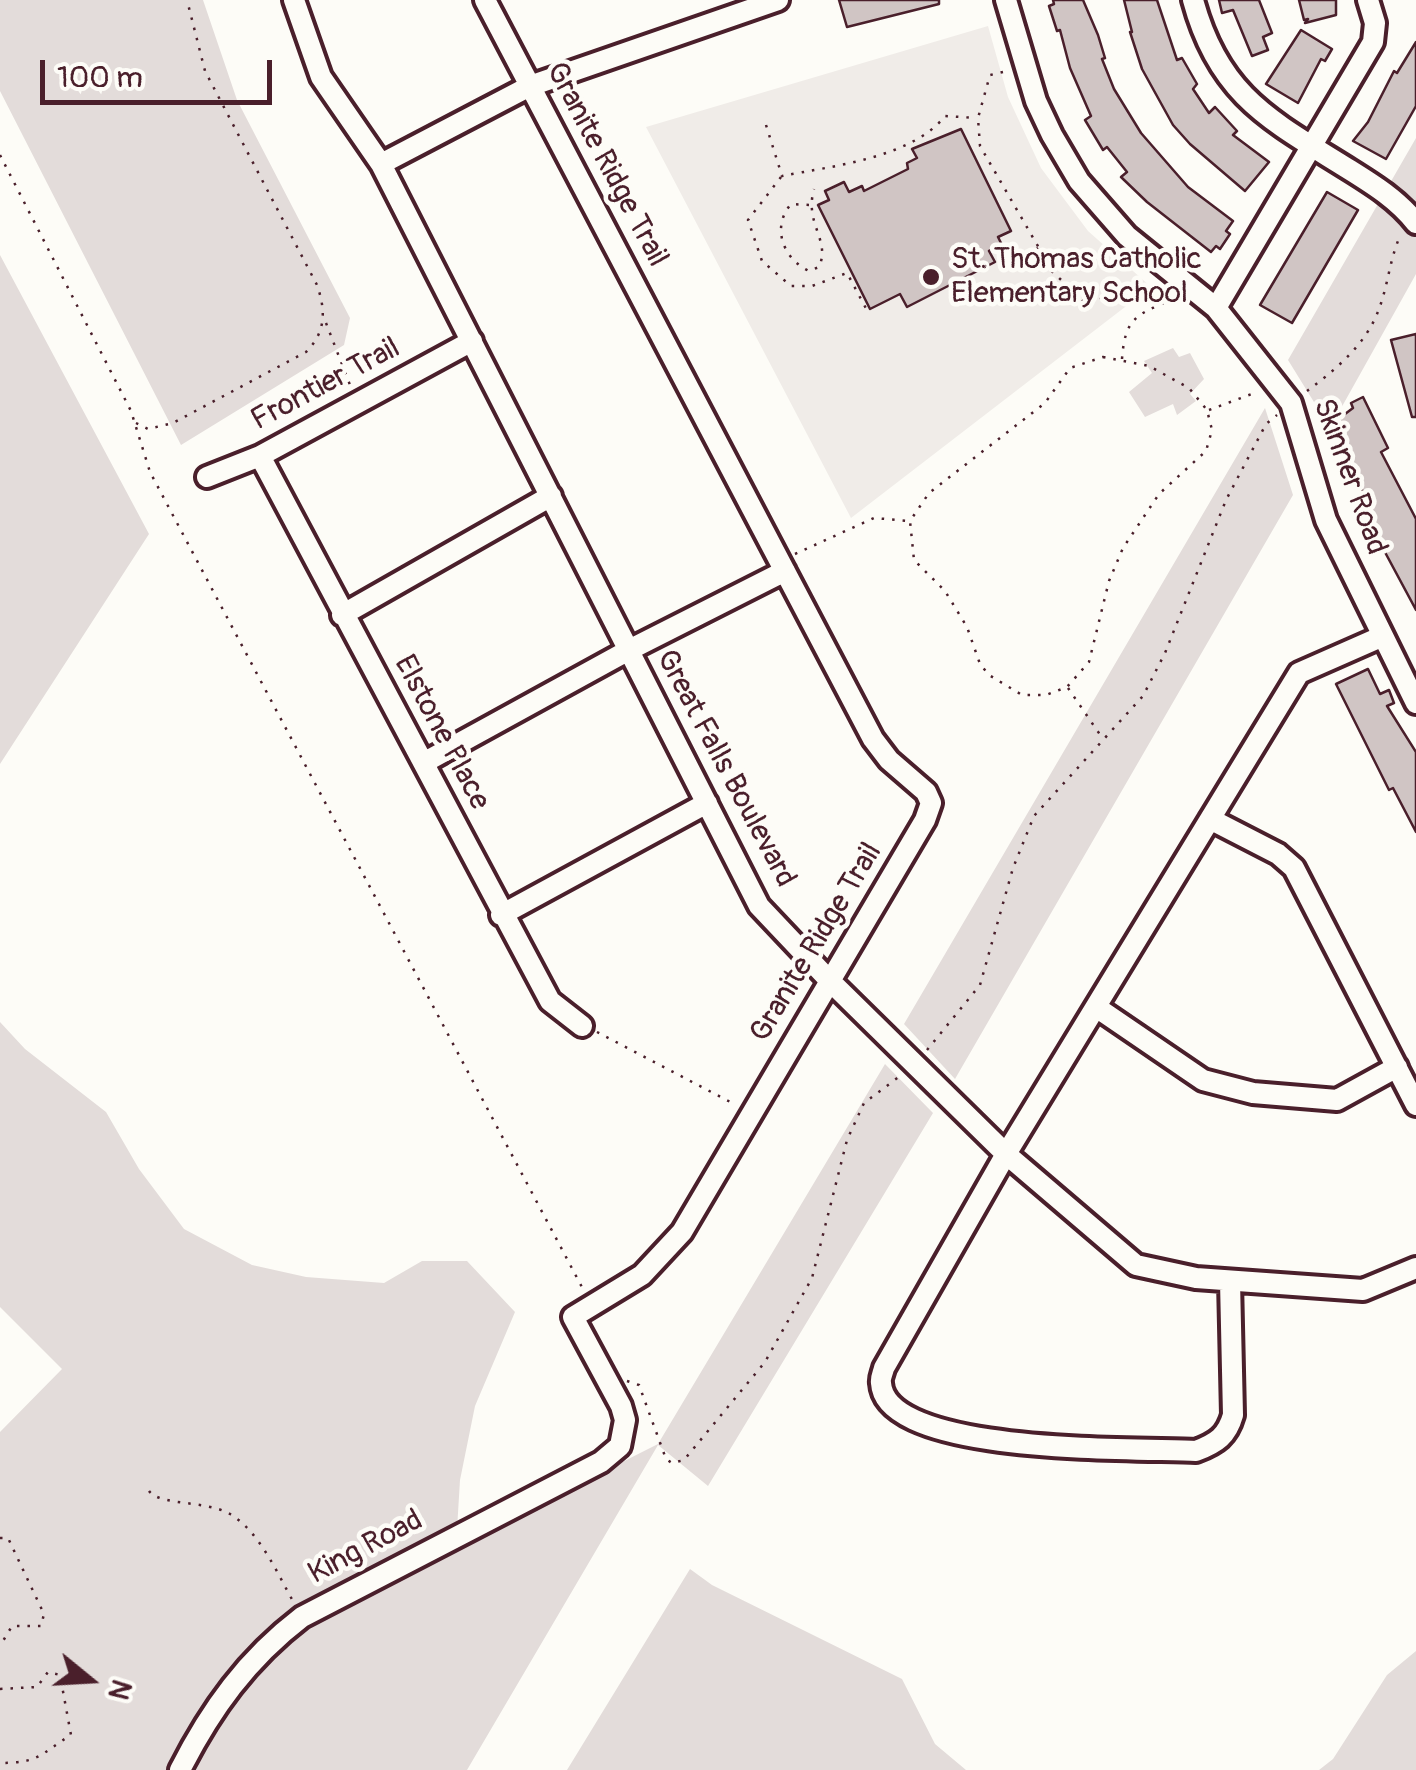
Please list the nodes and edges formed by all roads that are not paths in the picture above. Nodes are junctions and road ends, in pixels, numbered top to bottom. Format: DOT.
graph roads {
  1 [pos="294,0"];
  2 [pos="486,0"];
  3 [pos="778,0"];
  4 [pos="1006,0"];
  5 [pos="1193,0"];
  6 [pos="1368,0"];
  7 [pos="530,86"];
  8 [pos="1312,146"];
  9 [pos="382,164"];
  10 [pos="1414,220"];
  11 [pos="1216,308"];
  12 [pos="472,341"];
  13 [pos="260,456"];
  14 [pos="207,477"];
  15 [pos="551,496"];
  16 [pos="782,566"];
  17 [pos="342,614"];
  18 [pos="1382,636"];
  19 [pos="629,650"];
  20 [pos="1416,703"];
  21 [pos="425,762"];
  22 [pos="708,803"];
  23 [pos="1210,819"];
  24 [pos="501,914"];
  25 [pos="829,980"];
  26 [pos="1096,1007"];
  27 [pos="582,1026"];
  28 [pos="1397,1067"];
  29 [pos="1416,1104"];
  30 [pos="1006,1154"];
  31 [pos="1416,1268"];
  32 [pos="1230,1281"];
  33 [pos="625,1432"];
  34 [pos="180,1770"];
  1 -- 9 [label="street, Great Falls Boulevard"];
  2 -- 7 [label="street, Granite Ridge Trail"];
  3 -- 7 [label="street"];
  4 -- 11 [label="street, Skinner Road"];
  5 -- 8 [label="street"];
  6 -- 8 [label="street"];
  7 -- 9 [label="street"];
  7 -- 16 [label="street, Granite Ridge Trail"];
  8 -- 10 [label="street"];
  8 -- 11 [label="street"];
  9 -- 12 [label="street, Great Falls Boulevard"];
  11 -- 18 [label="street, Skinner Road"];
  12 -- 13 [label="street, Frontier Trail"];
  12 -- 15 [label="street, Great Falls Boulevard"];
  13 -- 14 [label="street, Frontier Trail"];
  13 -- 17 [label="street, Elstone Place"];
  15 -- 17 [label="street"];
  15 -- 19 [label="street, Great Falls Boulevard"];
  16 -- 19 [label="street"];
  16 -- 25 [label="street, Granite Ridge Trail"];
  17 -- 21 [label="street, Elstone Place"];
  18 -- 20 [label="street, Skinner Road"];
  18 -- 23 [label="street"];
  19 -- 21 [label="street"];
  19 -- 22 [label="street, Great Falls Boulevard"];
  21 -- 24 [label="street, Elstone Place"];
  22 -- 24 [label="street"];
  22 -- 25 [label="street, Great Falls Boulevard"];
  23 -- 26 [label="street"];
  23 -- 28 [label="street"];
  24 -- 27 [label="street, Elstone Place"];
  25 -- 30 [label="street, Great Falls Boulevard"];
  25 -- 33 [label="street, Granite Ridge Trail"];
  26 -- 28 [label="street"];
  26 -- 30 [label="street"];
  28 -- 29 [label="street"];
  30 -- 32 [label="street, Great Falls Boulevard"];
  30 -- 32 [label="street"];
  31 -- 32 [label="street, Great Falls Boulevard"];
  33 -- 34 [label="street, King Road"];
}
